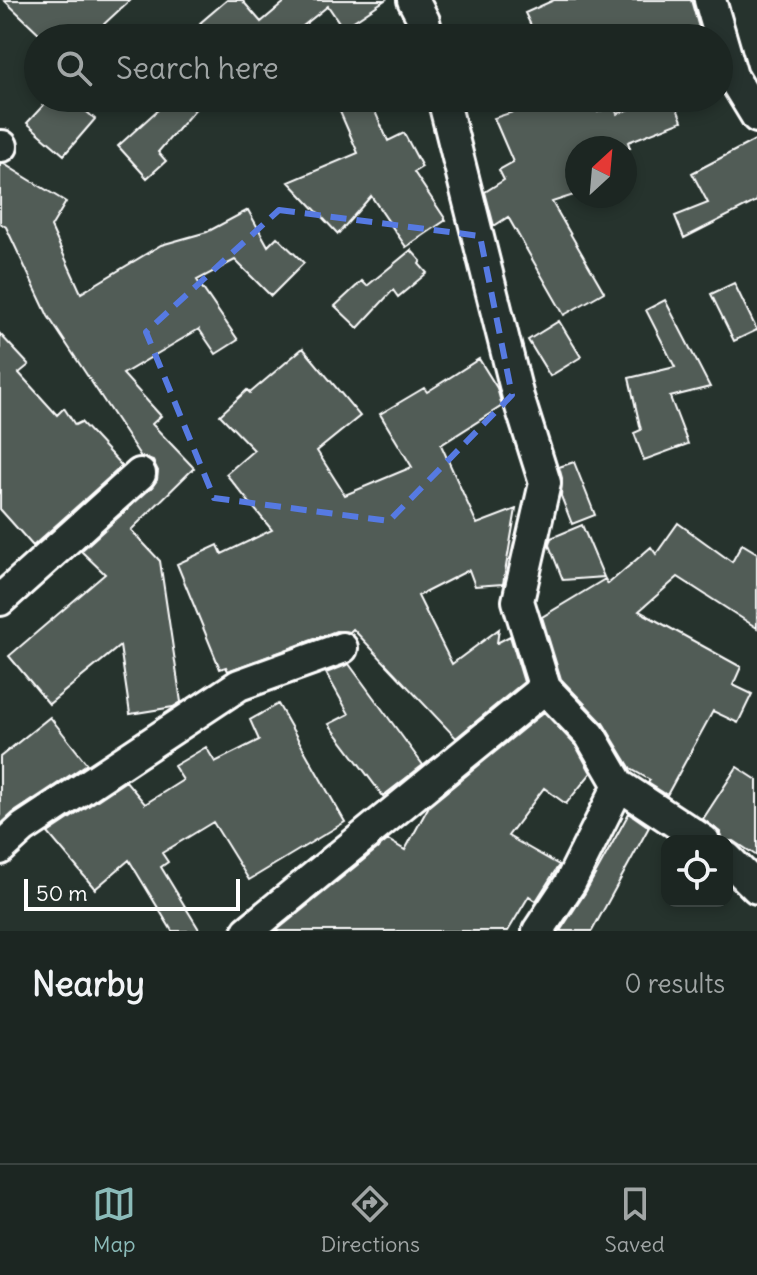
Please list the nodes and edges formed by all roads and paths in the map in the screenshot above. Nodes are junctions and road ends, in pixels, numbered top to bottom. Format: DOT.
graph roads {
  1 [pos="413,0"];
  2 [pos="710,0"];
  3 [pos="425,24"];
  4 [pos="717,24"];
  5 [pos="733,78"];
  6 [pos="447,112"];
  7 [pos="757,117"];
  8 [pos="140,474"];
  9 [pos="0,600"];
  10 [pos="342,648"];
  11 [pos="545,688"];
  12 [pos="619,785"];
  13 [pos="695,835"];
  14 [pos="0,849"];
  15 [pos="733,864"];
  16 [pos="757,888"];
  17 [pos="248,931"];
  18 [pos="538,931"];
  1 -- 3 [label="street"];
  2 -- 4 [label="street"];
  5 -- 7 [label="street"];
  6 -- 11 [label="street"];
  8 -- 9 [label="street"];
  10 -- 14 [label="street"];
  11 -- 12 [label="street"];
  11 -- 17 [label="street"];
  12 -- 13 [label="street"];
  12 -- 18 [label="street"];
  15 -- 16 [label="street"];
}
